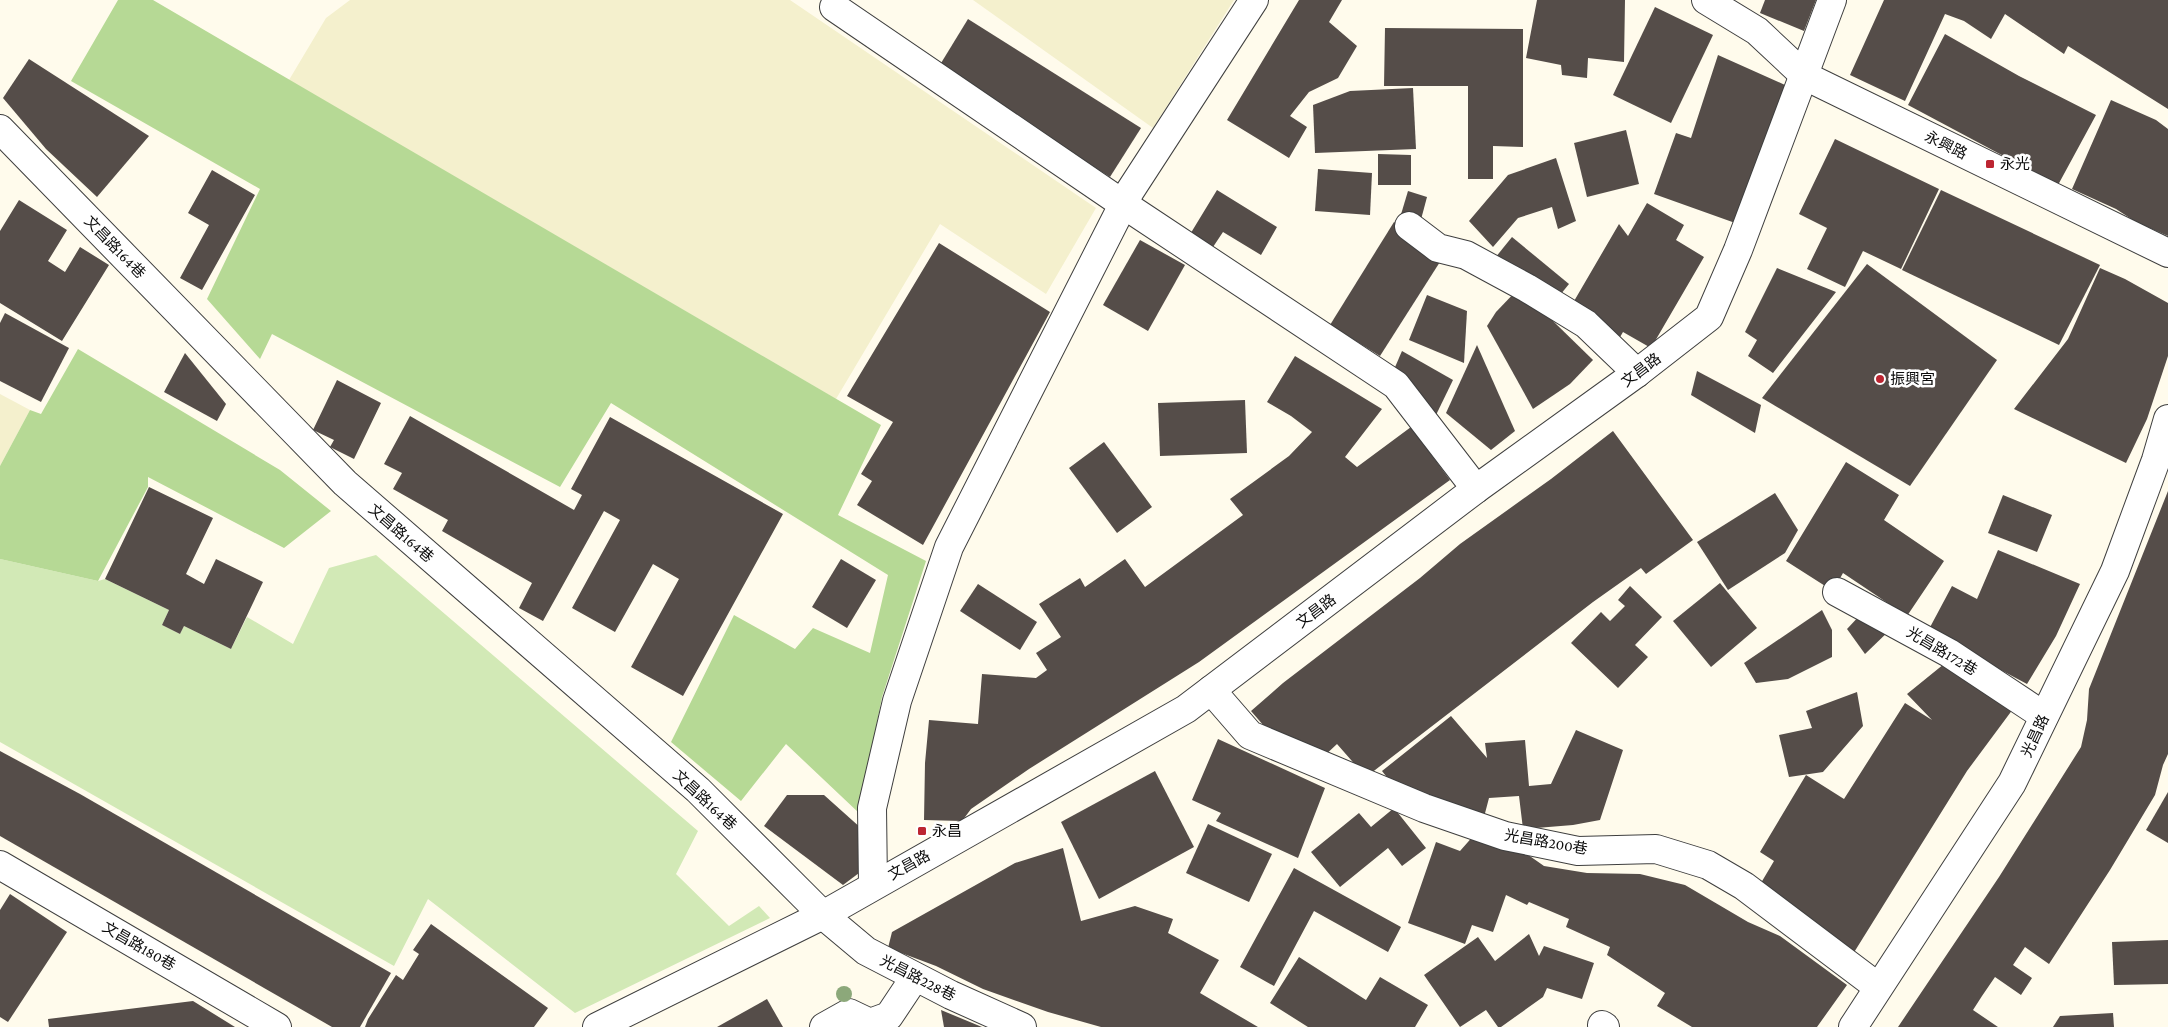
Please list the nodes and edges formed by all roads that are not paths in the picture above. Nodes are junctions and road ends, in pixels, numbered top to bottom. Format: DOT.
graph roads {
  1 [pos="1254,0"];
  2 [pos="1706,0"];
  3 [pos="1832,0"];
  4 [pos="834,7"];
  5 [pos="1805,76"];
  6 [pos="0,129"];
  7 [pos="1123,204"];
  8 [pos="1409,226"];
  9 [pos="2168,253"];
  10 [pos="1637,373"];
  11 [pos="2168,419"];
  12 [pos="1476,490"];
  13 [pos="1837,592"];
  14 [pos="1211,690"];
  15 [pos="2044,716"];
  16 [pos="0,864"];
  17 [pos="873,885"];
  18 [pos="823,915"];
  19 [pos="915,977"];
  20 [pos="1878,987"];
  21 [pos="869,1025"];
  22 [pos="277,1027"];
  23 [pos="597,1027"];
  24 [pos="824,1027"];
  25 [pos="1022,1027"];
  26 [pos="1853,1027"];
  1 -- 7 [label="street"];
  2 -- 5 [label="street, 永興路"];
  3 -- 5 [label="street, 文昌路"];
  4 -- 7 [label="street"];
  5 -- 9 [label="street, 永興路"];
  5 -- 10 [label="street, 文昌路"];
  6 -- 18 [label="street, 文昌路164巷"];
  7 -- 12 [label="street"];
  7 -- 17 [label="street"];
  8 -- 10 [label="street"];
  10 -- 12 [label="street, 文昌路"];
  11 -- 15 [label="street, 光昌路"];
  12 -- 14 [label="street, 文昌路"];
  13 -- 15 [label="street, 光昌路172巷"];
  14 -- 17 [label="street, 文昌路"];
  14 -- 20 [label="street, 光昌路200巷"];
  15 -- 20 [label="street, 光昌路"];
  16 -- 22 [label="street, 文昌路180巷"];
  17 -- 18 [label="street, 文昌路"];
  18 -- 19 [label="street, 光昌路228巷"];
  18 -- 23 [label="street, 文昌路"];
  19 -- 21 [label="street"];
  19 -- 25 [label="street, 光昌路228巷"];
  20 -- 26 [label="street, 光昌路"];
  21 -- 24 [label="street"];
}
